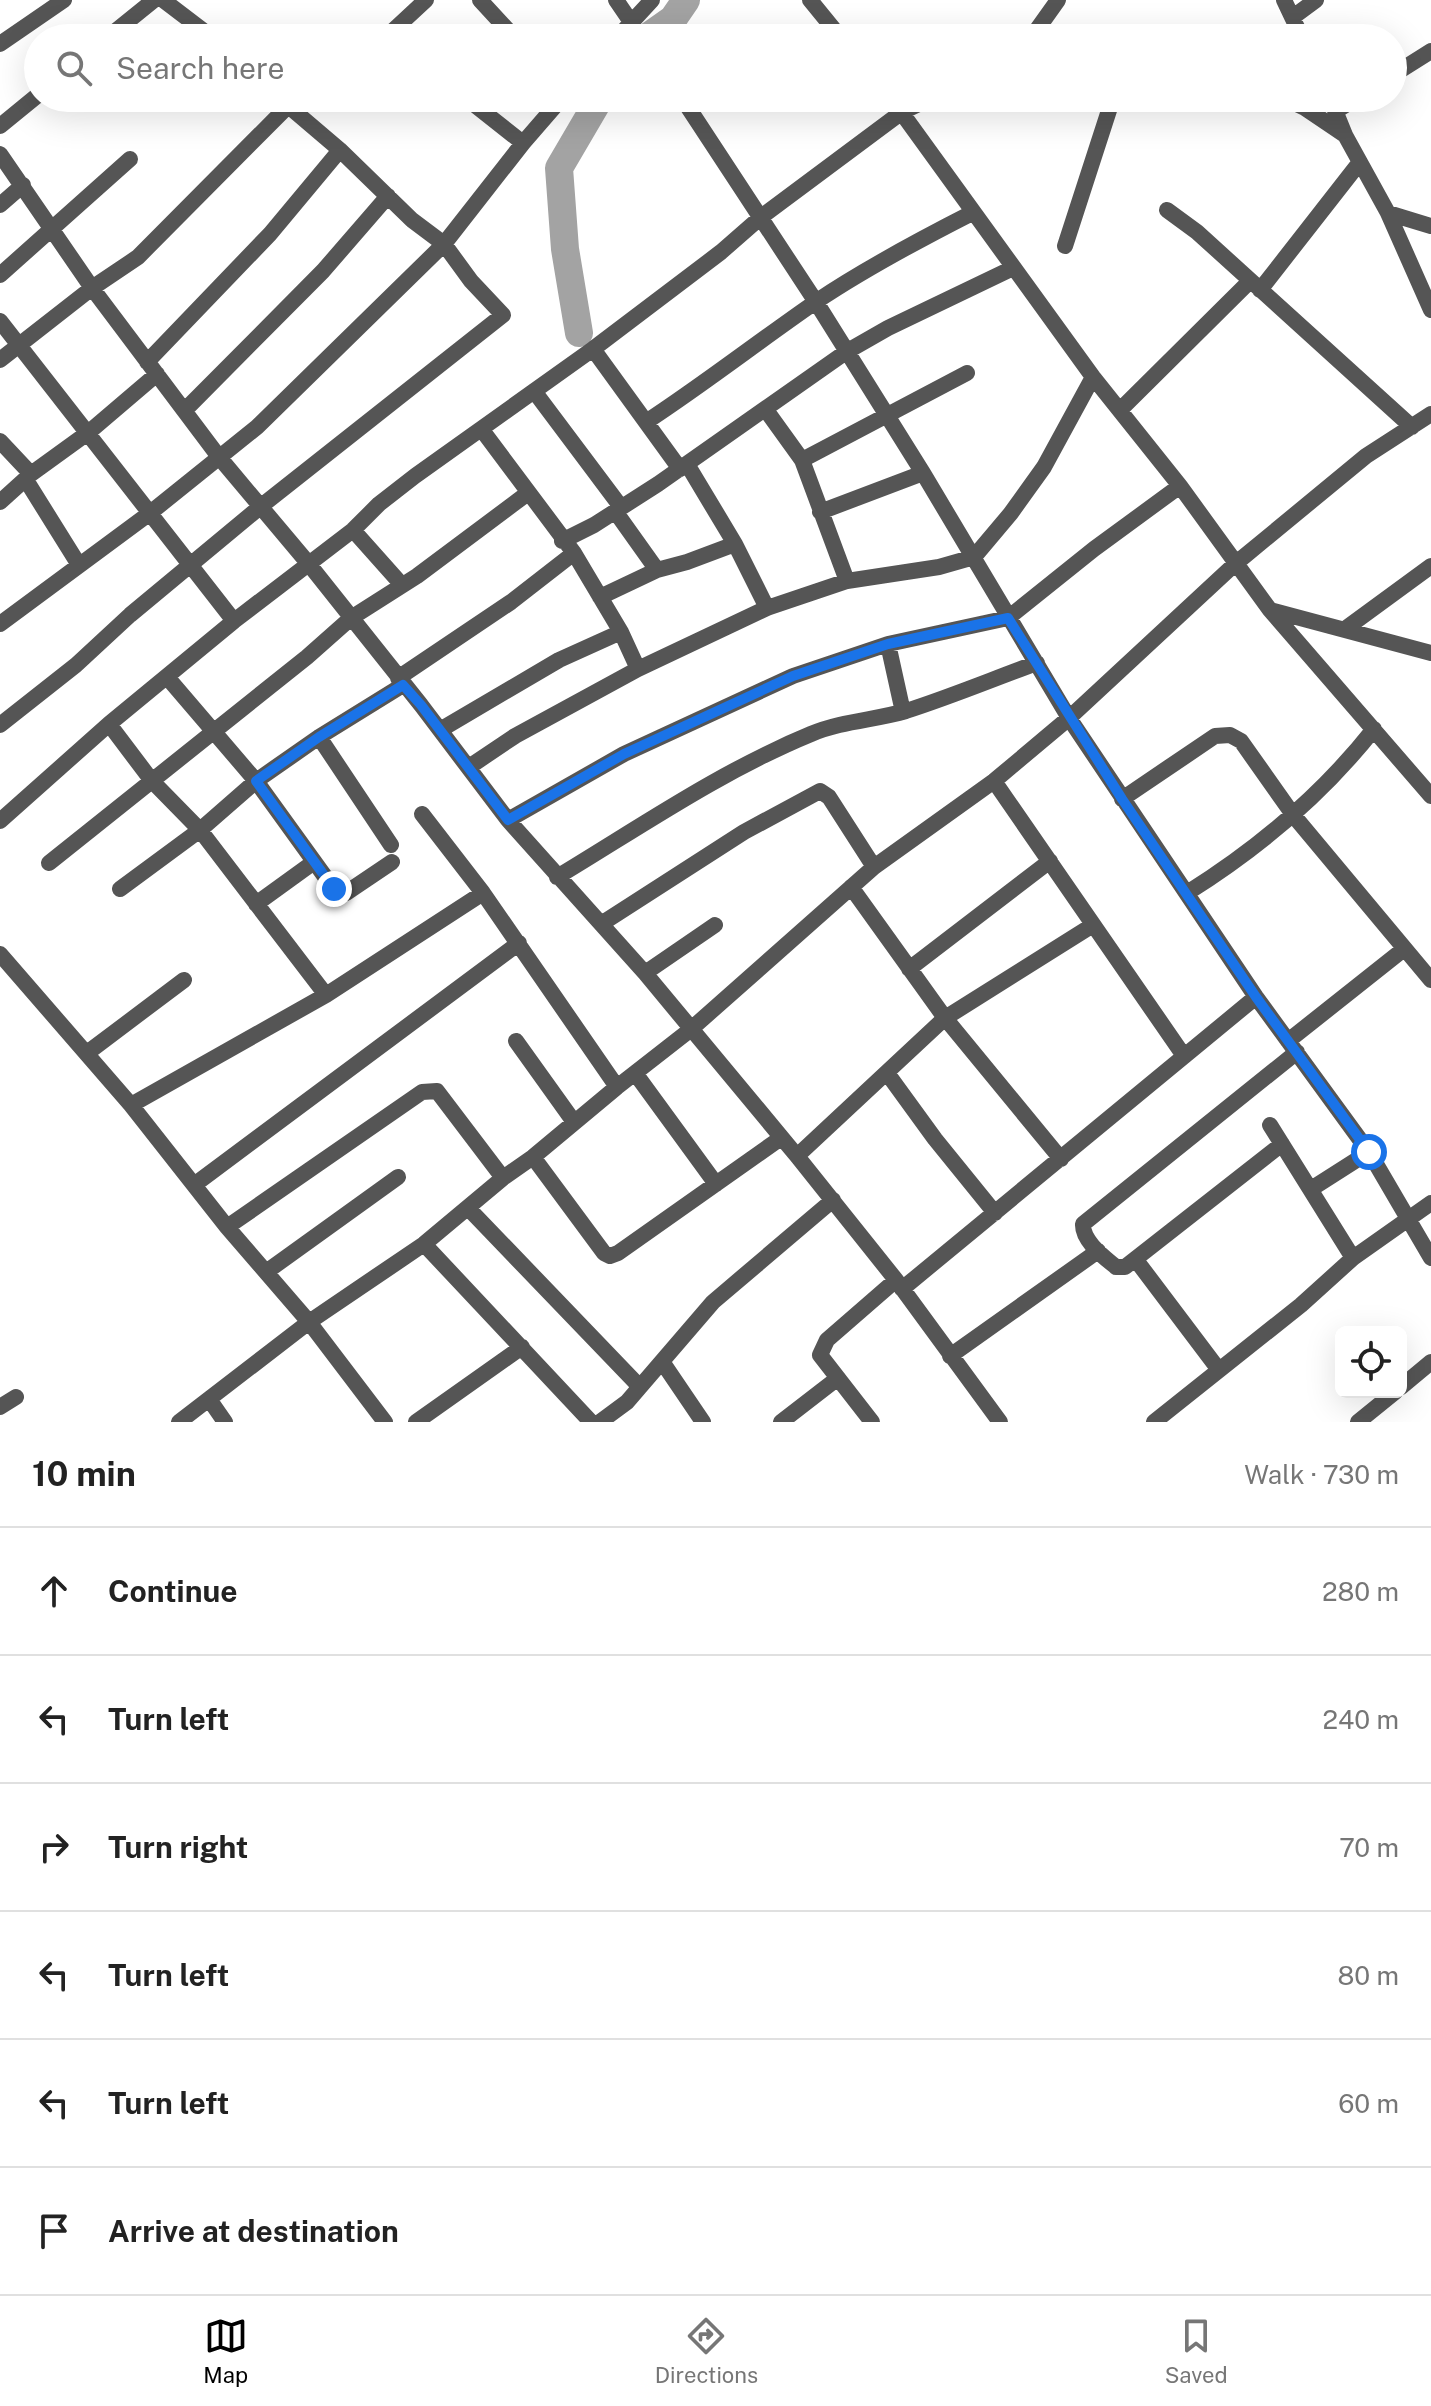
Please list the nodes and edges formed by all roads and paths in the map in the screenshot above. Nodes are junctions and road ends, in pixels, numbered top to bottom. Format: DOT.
graph roads {
  1 [pos="64,0"];
  2 [pos="154,0"];
  3 [pos="163,0"];
  4 [pos="426,0"];
  5 [pos="480,0"];
  6 [pos="616,0"];
  7 [pos="652,0"];
  8 [pos="810,0"];
  9 [pos="1058,0"];
  10 [pos="1284,0"];
  11 [pos="1316,0"];
  12 [pos="1293,17"];
  13 [pos="632,22"];
  14 [pos="29,24"];
  15 [pos="124,24"];
  16 [pos="195,24"];
  17 [pos="400,24"];
  18 [pos="502,24"];
  19 [pos="830,24"];
  20 [pos="1041,24"];
  21 [pos="1296,24"];
  22 [pos="24,28"];
  23 [pos="0,44"];
  24 [pos="1431,51"];
  25 [pos="1407,66"];
  26 [pos="24,106"];
  27 [pos="278,112"];
  28 [pos="300,112"];
  29 [pos="484,112"];
  30 [pos="550,112"];
  31 [pos="691,112"];
  32 [pos="902,112"];
  33 [pos="1108,112"];
  34 [pos="1311,112"];
  35 [pos="1336,112"];
  36 [pos="0,126"];
  37 [pos="1345,135"];
  38 [pos="523,143"];
  39 [pos="340,150"];
  40 [pos="0,154"];
  41 [pos="130,159"];
  42 [pos="1360,162"];
  43 [pos="23,185"];
  44 [pos="388,196"];
  45 [pos="0,205"];
  46 [pos="1167,210"];
  47 [pos="972,213"];
  48 [pos="1388,213"];
  49 [pos="761,217"];
  50 [pos="1431,226"];
  51 [pos="50,228"];
  52 [pos="444,244"];
  53 [pos="1065,246"];
  54 [pos="1013,268"];
  55 [pos="0,275"];
  56 [pos="1255,286"];
  57 [pos="92,288"];
  58 [pos="816,302"];
  59 [pos="1431,310"];
  60 [pos="0,321"];
  61 [pos="20,344"];
  62 [pos="593,349"];
  63 [pos="846,352"];
  64 [pos="0,360"];
  65 [pos="152,368"];
  66 [pos="967,373"];
  67 [pos="1093,377"];
  68 [pos="534,391"];
  69 [pos="185,410"];
  70 [pos="766,410"];
  71 [pos="1120,410"];
  72 [pos="1431,414"];
  73 [pos="888,417"];
  74 [pos="646,422"];
  75 [pos="1412,427"];
  76 [pos="482,430"];
  77 [pos="89,432"];
  78 [pos="0,441"];
  79 [pos="219,457"];
  80 [pos="802,460"];
  81 [pos="683,466"];
  82 [pos="923,473"];
  83 [pos="28,477"];
  84 [pos="1180,486"];
  85 [pos="528,493"];
  86 [pos="0,502"];
  87 [pos="260,507"];
  88 [pos="618,509"];
  89 [pos="820,512"];
  90 [pos="150,513"];
  91 [pos="353,530"];
  92 [pos="735,544"];
  93 [pos="568,547"];
  94 [pos="974,557"];
  95 [pos="308,563"];
  96 [pos="1235,564"];
  97 [pos="79,565"];
  98 [pos="1431,566"];
  99 [pos="190,567"];
  100 [pos="657,570"];
  101 [pos="847,581"];
  102 [pos="402,585"];
  103 [pos="600,597"];
  104 [pos="767,608"];
  105 [pos="1270,610"];
  106 [pos="351,618"];
  107 [pos="1008,618"];
  108 [pos="234,621"];
  109 [pos="0,624"];
  110 [pos="1345,629"];
  111 [pos="621,632"];
  112 [pos="888,644"];
  113 [pos="1431,653"];
  114 [pos="1037,663"];
  115 [pos="638,669"];
  116 [pos="167,677"];
  117 [pos="400,681"];
  118 [pos="903,712"];
  119 [pos="1069,718"];
  120 [pos="109,724"];
  121 [pos="0,725"];
  122 [pos="1374,729"];
  123 [pos="440,730"];
  124 [pos="211,732"];
  125 [pos="319,737"];
  126 [pos="469,767"];
  127 [pos="152,781"];
  128 [pos="256,781"];
  129 [pos="994,781"];
  130 [pos="1431,796"];
  131 [pos="1122,799"];
  132 [pos="422,814"];
  133 [pos="1294,816"];
  134 [pos="508,820"];
  135 [pos="0,821"];
  136 [pos="200,830"];
  137 [pos="1050,861"];
  138 [pos="314,862"];
  139 [pos="49,863"];
  140 [pos="874,867"];
  141 [pos="557,877"];
  142 [pos="851,887"];
  143 [pos="120,889"];
  144 [pos="483,893"];
  145 [pos="1187,893"];
  146 [pos="256,904"];
  147 [pos="601,924"];
  148 [pos="715,925"];
  149 [pos="1093,925"];
  150 [pos="519,943"];
  151 [pos="1404,949"];
  152 [pos="0,954"];
  153 [pos="909,969"];
  154 [pos="645,973"];
  155 [pos="184,980"];
  156 [pos="1431,980"];
  157 [pos="326,995"];
  158 [pos="1256,997"];
  159 [pos="945,1018"];
  160 [pos="690,1030"];
  161 [pos="516,1041"];
  162 [pos="1292,1046"];
  163 [pos="87,1053"];
  164 [pos="1184,1056"];
  165 [pos="635,1073"];
  166 [pos="887,1073"];
  167 [pos="617,1087"];
  168 [pos="131,1105"];
  169 [pos="574,1122"];
  170 [pos="1270,1125"];
  171 [pos="781,1138"];
  172 [pos="1282,1144"];
  173 [pos="1369,1152"];
  174 [pos="797,1156"];
  175 [pos="533,1157"];
  176 [pos="1061,1159"];
  177 [pos="398,1177"];
  178 [pos="503,1178"];
  179 [pos="716,1184"];
  180 [pos="194,1185"];
  181 [pos="1311,1189"];
  182 [pos="833,1200"];
  183 [pos="1431,1203"];
  184 [pos="468,1208"];
  185 [pos="995,1213"];
  186 [pos="1408,1220"];
  187 [pos="227,1227"];
  188 [pos="424,1244"];
  189 [pos="1098,1251"];
  190 [pos="1353,1258"];
  191 [pos="1431,1258"];
  192 [pos="1136,1260"];
  193 [pos="266,1272"];
  194 [pos="899,1285"];
  195 [pos="309,1322"];
  196 [pos="522,1347"];
  197 [pos="950,1356"];
  198 [pos="1431,1362"];
  199 [pos="663,1363"];
  200 [pos="1219,1370"];
  201 [pos="838,1378"];
  202 [pos="1407,1382"];
  203 [pos="640,1387"];
  204 [pos="16,1397"];
  205 [pos="1388,1398"];
  206 [pos="209,1399"];
  207 [pos="0,1407"];
  208 [pos="179,1422"];
  209 [pos="225,1422"];
  210 [pos="385,1422"];
  211 [pos="416,1422"];
  212 [pos="591,1422"];
  213 [pos="600,1422"];
  214 [pos="703,1422"];
  215 [pos="781,1422"];
  216 [pos="872,1422"];
  217 [pos="1000,1422"];
  218 [pos="1154,1422"];
  219 [pos="1358,1422"];
  1 -- 14 [label="street"];
  2 -- 15 [label="street"];
  3 -- 16 [label="street"];
  4 -- 17 [label="street"];
  5 -- 18 [label="street"];
  6 -- 13 [label="street"];
  7 -- 13 [label="street"];
  8 -- 19 [label="street"];
  9 -- 20 [label="street"];
  10 -- 12 [label="street"];
  11 -- 12 [label="street"];
  12 -- 21 [label="street"];
  22 -- 23 [label="street"];
  24 -- 25 [label="street"];
  26 -- 36 [label="street"];
  27 -- 57 [label="street"];
  28 -- 39 [label="street"];
  29 -- 38 [label="street"];
  30 -- 38 [label="street"];
  31 -- 49 [label="street"];
  32 -- 47 [label="street"];
  32 -- 49 [label="street"];
  33 -- 53 [label="street"];
  34 -- 37 [label="street"];
  35 -- 37 [label="street"];
  37 -- 42 [label="street"];
  38 -- 52 [label="street"];
  39 -- 44 [label="street"];
  39 -- 65 [label="street"];
  40 -- 43 [label="street"];
  41 -- 51 [label="street"];
  42 -- 48 [label="street"];
  42 -- 56 [label="street"];
  43 -- 45 [label="street"];
  43 -- 51 [label="street"];
  44 -- 52 [label="street"];
  44 -- 69 [label="street"];
  46 -- 56 [label="street"];
  47 -- 54 [label="street"];
  47 -- 58 [label="street"];
  48 -- 50 [label="street"];
  48 -- 59 [label="street"];
  49 -- 58 [label="street"];
  49 -- 62 [label="street"];
  51 -- 55 [label="street"];
  51 -- 57 [label="street"];
  52 -- 79 [label="street"];
  52 -- 87 [label="street"];
  54 -- 63 [label="street"];
  54 -- 67 [label="street"];
  56 -- 71 [label="street"];
  56 -- 75 [label="street"];
  57 -- 61 [label="street"];
  57 -- 65 [label="street"];
  58 -- 63 [label="street"];
  58 -- 74 [label="street"];
  60 -- 61 [label="street"];
  61 -- 64 [label="street"];
  61 -- 77 [label="street"];
  62 -- 68 [label="street"];
  62 -- 74 [label="street"];
  63 -- 70 [label="street"];
  63 -- 73 [label="street"];
  65 -- 69 [label="street"];
  65 -- 77 [label="street"];
  66 -- 73 [label="street"];
  67 -- 71 [label="street"];
  67 -- 94 [label="street"];
  68 -- 76 [label="street"];
  68 -- 88 [label="street"];
  69 -- 79 [label="street"];
  70 -- 80 [label="street"];
  70 -- 81 [label="street"];
  71 -- 84 [label="street"];
  72 -- 75 [label="street"];
  73 -- 80 [label="street"];
  73 -- 82 [label="street"];
  74 -- 81 [label="street"];
  75 -- 96 [label="street"];
  76 -- 85 [label="street"];
  76 -- 91 [label="street"];
  77 -- 83 [label="street"];
  77 -- 90 [label="street"];
  78 -- 83 [label="street"];
  79 -- 87 [label="street"];
  79 -- 90 [label="street"];
  80 -- 89 [label="street"];
  81 -- 88 [label="street"];
  81 -- 92 [label="street"];
  82 -- 89 [label="street"];
  82 -- 94 [label="street"];
  83 -- 86 [label="street"];
  83 -- 97 [label="street"];
  84 -- 96 [label="street"];
  84 -- 107 [label="street"];
  85 -- 93 [label="street"];
  85 -- 102 [label="street"];
  87 -- 95 [label="street"];
  87 -- 99 [label="street"];
  88 -- 93 [label="street"];
  88 -- 100 [label="street"];
  89 -- 101 [label="street"];
  90 -- 97 [label="street"];
  90 -- 99 [label="street"];
  91 -- 95 [label="street"];
  91 -- 102 [label="street"];
  92 -- 100 [label="street"];
  92 -- 104 [label="street"];
  93 -- 103 [label="street"];
  93 -- 117 [label="street"];
  94 -- 101 [label="street"];
  94 -- 107 [label="street"];
  95 -- 106 [label="street"];
  95 -- 108 [label="street"];
  96 -- 105 [label="street"];
  96 -- 119 [label="street"];
  97 -- 109 [label="street"];
  98 -- 110 [label="street"];
  99 -- 108 [label="street"];
  99 -- 121 [label="street"];
  100 -- 103 [label="street"];
  101 -- 104 [label="street"];
  102 -- 106 [label="street"];
  103 -- 111 [label="street"];
  104 -- 115 [label="street"];
  105 -- 110 [label="street"];
  105 -- 122 [label="street"];
  106 -- 117 [label="street"];
  106 -- 124 [label="street"];
  107 -- 112 [label="street"];
  107 -- 114 [label="street"];
  108 -- 116 [label="street"];
  110 -- 113 [label="street"];
  111 -- 115 [label="street"];
  111 -- 123 [label="street"];
  112 -- 118 [label="street"];
  112 -- 134 [label="street"];
  114 -- 118 [label="street"];
  114 -- 119 [label="street"];
  115 -- 126 [label="street"];
  116 -- 120 [label="street"];
  116 -- 124 [label="street"];
  117 -- 123 [label="street"];
  117 -- 125 [label="street"];
  118 -- 141 [label="street"];
  119 -- 129 [label="street"];
  119 -- 131 [label="street"];
  120 -- 127 [label="street"];
  120 -- 135 [label="street"];
  122 -- 130 [label="street"];
  122 -- 133 [label="street"];
  123 -- 126 [label="street"];
  124 -- 127 [label="street"];
  124 -- 128 [label="street"];
  125 -- 128 [label="street"];
  125 -- 138 [label="street"];
  126 -- 134 [label="street"];
  127 -- 136 [label="street"];
  127 -- 139 [label="street"];
  128 -- 136 [label="street"];
  128 -- 138 [label="street"];
  129 -- 137 [label="street"];
  129 -- 140 [label="street"];
  131 -- 133 [label="street"];
  131 -- 145 [label="street"];
  132 -- 144 [label="street"];
  133 -- 145 [label="street"];
  133 -- 151 [label="street"];
  134 -- 141 [label="street"];
  136 -- 143 [label="street"];
  136 -- 146 [label="street"];
  137 -- 149 [label="street"];
  137 -- 153 [label="street"];
  138 -- 146 [label="street"];
  140 -- 142 [label="street"];
  140 -- 147 [label="street"];
  141 -- 147 [label="street"];
  142 -- 153 [label="street"];
  142 -- 160 [label="street"];
  144 -- 150 [label="street"];
  144 -- 157 [label="street"];
  145 -- 158 [label="street"];
  146 -- 157 [label="street"];
  147 -- 154 [label="street"];
  148 -- 154 [label="street"];
  149 -- 159 [label="street"];
  149 -- 164 [label="street"];
  150 -- 167 [label="street"];
  150 -- 180 [label="street"];
  151 -- 156 [label="street"];
  151 -- 162 [label="street"];
  152 -- 163 [label="street"];
  153 -- 159 [label="street"];
  154 -- 160 [label="street"];
  155 -- 163 [label="street"];
  157 -- 168 [label="street"];
  158 -- 162 [label="street"];
  158 -- 164 [label="street"];
  159 -- 166 [label="street"];
  159 -- 176 [label="street"];
  160 -- 165 [label="street"];
  160 -- 171 [label="street"];
  161 -- 169 [label="street"];
  162 -- 173 [label="street"];
  162 -- 189 [label="street"];
  163 -- 168 [label="street"];
  164 -- 176 [label="street"];
  165 -- 167 [label="street"];
  165 -- 179 [label="street"];
  166 -- 174 [label="street"];
  166 -- 185 [label="street"];
  167 -- 169 [label="street"];
  168 -- 180 [label="street"];
  169 -- 175 [label="street"];
  170 -- 172 [label="street"];
  171 -- 174 [label="street"];
  171 -- 179 [label="street"];
  172 -- 181 [label="street"];
  172 -- 192 [label="street"];
  173 -- 181 [label="street"];
  173 -- 186 [label="street"];
  174 -- 182 [label="street"];
  175 -- 178 [label="street"];
  175 -- 179 [label="street"];
  176 -- 185 [label="street"];
  177 -- 193 [label="street"];
  178 -- 184 [label="street"];
  178 -- 187 [label="street"];
  180 -- 187 [label="street"];
  181 -- 190 [label="street"];
  182 -- 194 [label="street"];
  182 -- 199 [label="street"];
  183 -- 186 [label="street"];
  184 -- 188 [label="street"];
  184 -- 203 [label="street"];
  185 -- 194 [label="street"];
  186 -- 190 [label="street"];
  186 -- 191 [label="street"];
  187 -- 193 [label="street"];
  188 -- 195 [label="street"];
  188 -- 196 [label="street"];
  189 -- 192 [label="street"];
  189 -- 197 [label="street"];
  190 -- 200 [label="street"];
  192 -- 200 [label="street"];
  193 -- 195 [label="street"];
  194 -- 197 [label="street"];
  194 -- 201 [label="street"];
  195 -- 206 [label="street"];
  195 -- 210 [label="street"];
  196 -- 211 [label="street"];
  196 -- 212 [label="street"];
  197 -- 217 [label="street"];
  198 -- 202 [label="street"];
  199 -- 203 [label="street"];
  199 -- 214 [label="street"];
  200 -- 218 [label="street"];
  201 -- 215 [label="street"];
  201 -- 216 [label="street"];
  203 -- 213 [label="street"];
  204 -- 207 [label="street"];
  205 -- 219 [label="street"];
  206 -- 208 [label="street"];
  206 -- 209 [label="street"];
}
